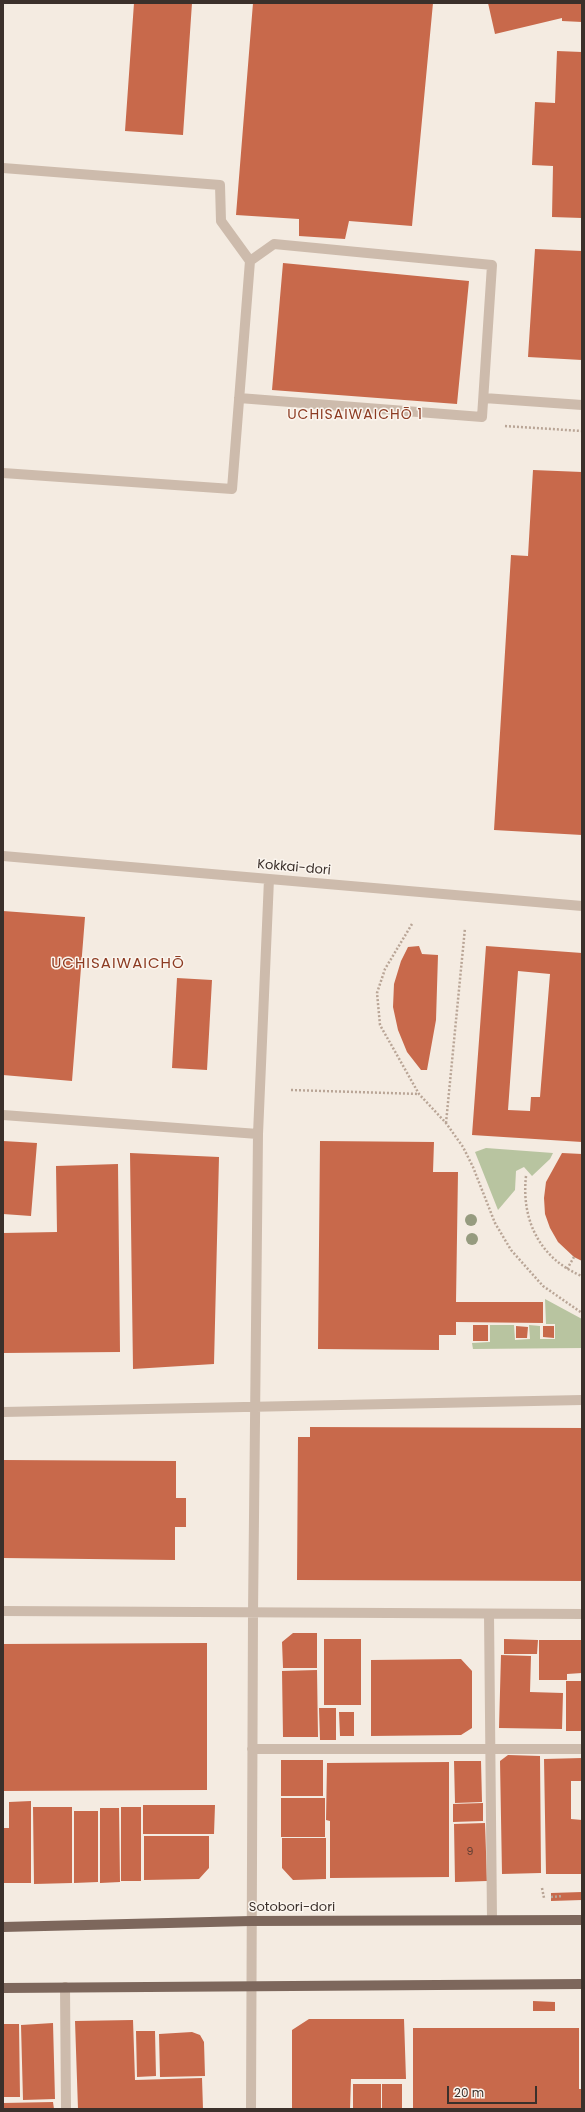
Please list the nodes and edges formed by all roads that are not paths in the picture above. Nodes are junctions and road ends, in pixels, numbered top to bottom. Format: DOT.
graph roads {
  1 [pos="3,168"];
  2 [pos="250,260"];
  3 [pos="239,398"];
  4 [pos="484,398"];
  5 [pos="582,405"];
  6 [pos="3,473"];
  7 [pos="3,856"];
  8 [pos="269,880"];
  9 [pos="582,906"];
  10 [pos="3,1115"];
  11 [pos="258,1134"];
  12 [pos="582,1400"];
  13 [pos="254,1407"];
  14 [pos="3,1412"];
  15 [pos="3,1612"];
  16 [pos="253,1613"];
  17 [pos="489,1614"];
  18 [pos="582,1614"];
  19 [pos="252,1749"];
  20 [pos="490,1749"];
  21 [pos="582,1749"];
  22 [pos="492,1920"];
  23 [pos="582,1920"];
  24 [pos="252,1921"];
  25 [pos="3,1927"];
  26 [pos="582,1984"];
  27 [pos="251,1985"];
  28 [pos="65,1987"];
  29 [pos="3,1988"];
  30 [pos="66,2109"];
  31 [pos="251,2109"];
  1 -- 2 [label="street"];
  2 -- 3 [label="street"];
  2 -- 4 [label="street"];
  3 -- 4 [label="street"];
  3 -- 6 [label="street"];
  4 -- 5 [label="street"];
  7 -- 8 [label="street, Kokkai-dori"];
  8 -- 9 [label="street, Kokkai-dori"];
  8 -- 11 [label="street"];
  10 -- 11 [label="street"];
  11 -- 13 [label="street"];
  12 -- 13 [label="street"];
  13 -- 14 [label="street"];
  13 -- 16 [label="street"];
  15 -- 16 [label="street"];
  16 -- 17 [label="street"];
  16 -- 19 [label="street"];
  17 -- 18 [label="street"];
  17 -- 20 [label="street"];
  19 -- 20 [label="street"];
  19 -- 24 [label="street"];
  20 -- 21 [label="street"];
  20 -- 22 [label="street"];
  22 -- 23 [label="main road, Sotobori-dori"];
  22 -- 24 [label="main road, Sotobori-dori"];
  24 -- 25 [label="main road, Sotobori-dori"];
  24 -- 27 [label="street"];
  26 -- 27 [label="main road"];
  27 -- 28 [label="main road"];
  27 -- 31 [label="street"];
  28 -- 29 [label="main road"];
  28 -- 30 [label="street"];
}
